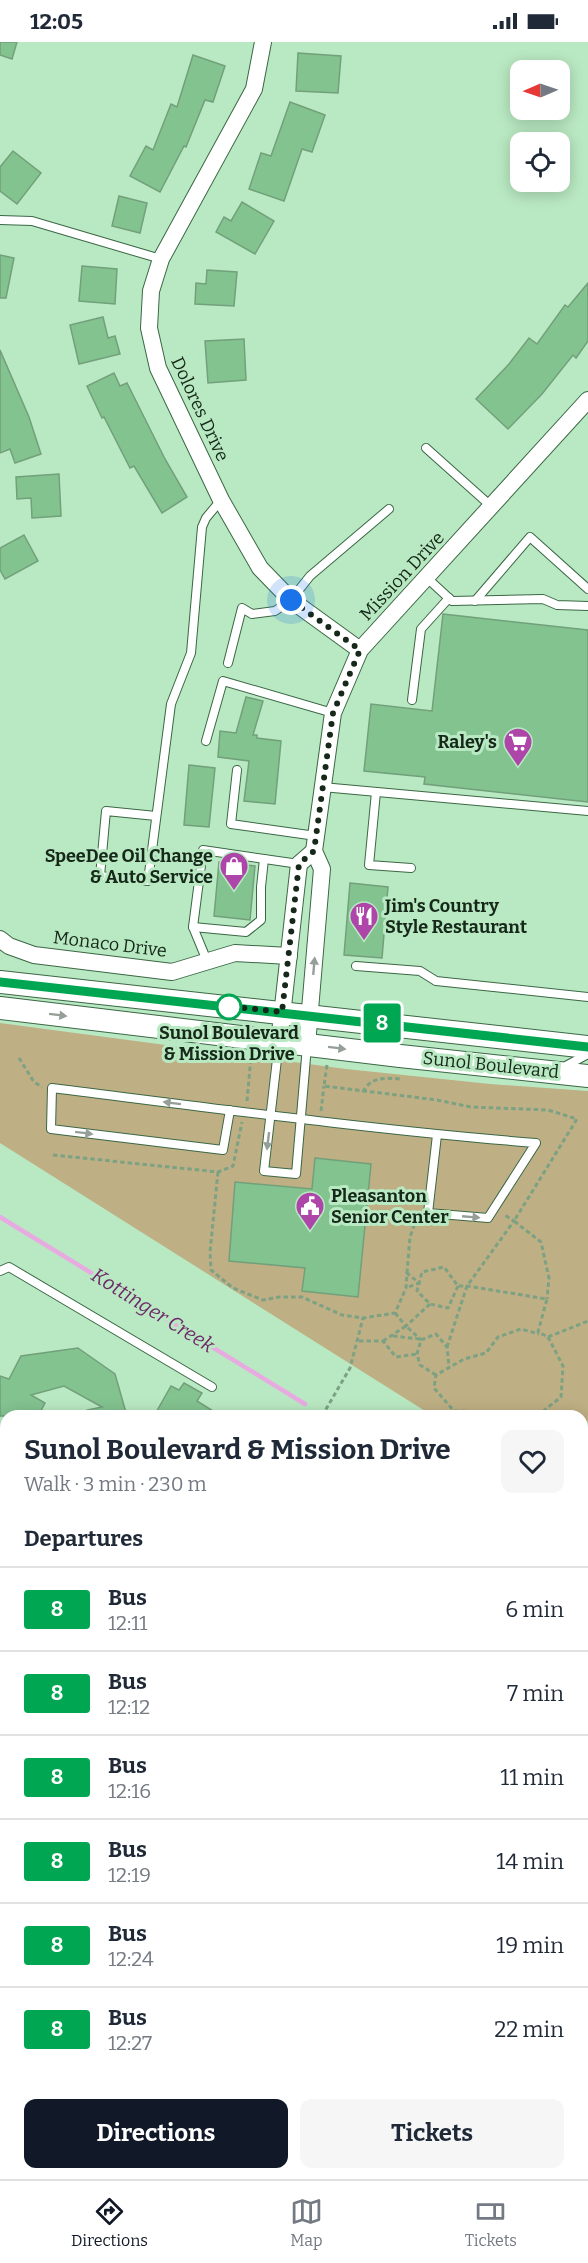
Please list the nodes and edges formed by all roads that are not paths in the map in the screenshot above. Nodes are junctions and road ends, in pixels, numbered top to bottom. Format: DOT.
graph roads {
  1 [pos="263,42"];
  2 [pos="0,220"];
  3 [pos="160,260"];
  4 [pos="586,406"];
  5 [pos="426,448"];
  6 [pos="221,500"];
  7 [pos="492,507"];
  8 [pos="389,509"];
  9 [pos="427,578"];
  10 [pos="588,589"];
  11 [pos="449,598"];
  12 [pos="291,600"];
  13 [pos="475,600"];
  14 [pos="588,606"];
  15 [pos="360,650"];
  16 [pos="228,663"];
  17 [pos="412,700"];
  18 [pos="333,713"];
  19 [pos="206,741"];
  20 [pos="237,770"];
  21 [pos="322,787"];
  22 [pos="376,792"];
  23 [pos="588,811"];
  24 [pos="156,816"];
  25 [pos="315,844"];
  26 [pos="264,859"];
  27 [pos="299,864"];
  28 [pos="411,868"];
  29 [pos="193,927"];
  30 [pos="0,939"];
  31 [pos="289,956"];
  32 [pos="207,961"];
  33 [pos="356,966"];
  34 [pos="0,982"];
  35 [pos="588,997"];
  36 [pos="0,1008"];
  37 [pos="282,1012"];
  38 [pos="310,1015"];
  39 [pos="279,1041"];
  40 [pos="588,1047"];
  41 [pos="312,1054"];
  42 [pos="588,1054"];
  43 [pos="554,1072"];
  44 [pos="588,1076"];
  45 [pos="230,1110"];
  46 [pos="271,1114"];
  47 [pos="301,1118"];
  48 [pos="437,1135"];
  49 [pos="0,1271"];
  50 [pos="212,1387"];
  1 -- 3 [label="street, Dolores Drive"];
  2 -- 3 [label="lane"];
  3 -- 6 [label="street, Dolores Drive"];
  4 -- 7 [label="street, Mission Drive"];
  5 -- 7 [label="lane"];
  6 -- 12 [label="street, Dolores Drive"];
  6 -- 24 [label="lane"];
  7 -- 9 [label="street, Mission Drive"];
  8 -- 12 [label="lane"];
  9 -- 11 [label="lane"];
  9 -- 15 [label="street, Mission Drive"];
  10 -- 13 [label="lane"];
  11 -- 13 [label="lane"];
  11 -- 17 [label="lane"];
  12 -- 15 [label="street, Dolores Drive"];
  12 -- 16 [label="lane"];
  13 -- 14 [label="lane"];
  15 -- 18 [label="street, Mission Drive"];
  18 -- 19 [label="lane"];
  18 -- 21 [label="street, Mission Drive"];
  20 -- 25 [label="lane"];
  21 -- 22 [label="lane"];
  21 -- 25 [label="street, Mission Drive"];
  22 -- 23 [label="lane"];
  22 -- 28 [label="lane"];
  24 -- 24 [label="lane"];
  25 -- 27 [label="street"];
  38 -- 25 [label="street, Mission Drive, one-way"];
  26 -- 27 [label="lane"];
  26 -- 29 [label="lane"];
  26 -- 29 [label="lane"];
  27 -- 31 [label="street"];
  29 -- 32 [label="lane"];
  30 -- 32 [label="street, Monaco Drive"];
  31 -- 32 [label="street, Monaco Drive"];
  31 -- 37 [label="street"];
  33 -- 35 [label="lane"];
  34 -- 37 [label="main road, Sunol Boulevard"];
  36 -- 39 [label="main road, Sunol Boulevard, one-way"];
  37 -- 38 [label="main road, Sunol Boulevard"];
  37 -- 39 [label="street"];
  38 -- 40 [label="main road, Sunol Boulevard"];
  38 -- 41 [label="street, Mission Drive"];
  39 -- 41 [label="main road, Sunol Boulevard"];
  39 -- 46 [label="lane"];
  41 -- 43 [label="main road, Sunol Boulevard, one-way"];
  41 -- 47 [label="lane"];
  42 -- 43 [label="lane"];
  43 -- 44 [label="main road, Sunol Boulevard"];
  45 -- 45 [label="lane, one-way"];
  45 -- 46 [label="lane"];
  46 -- 47 [label="lane"];
  46 -- 47 [label="lane, one-way"];
  47 -- 48 [label="lane"];
  48 -- 48 [label="lane, one-way"];
  49 -- 50 [label="lane"];
}
